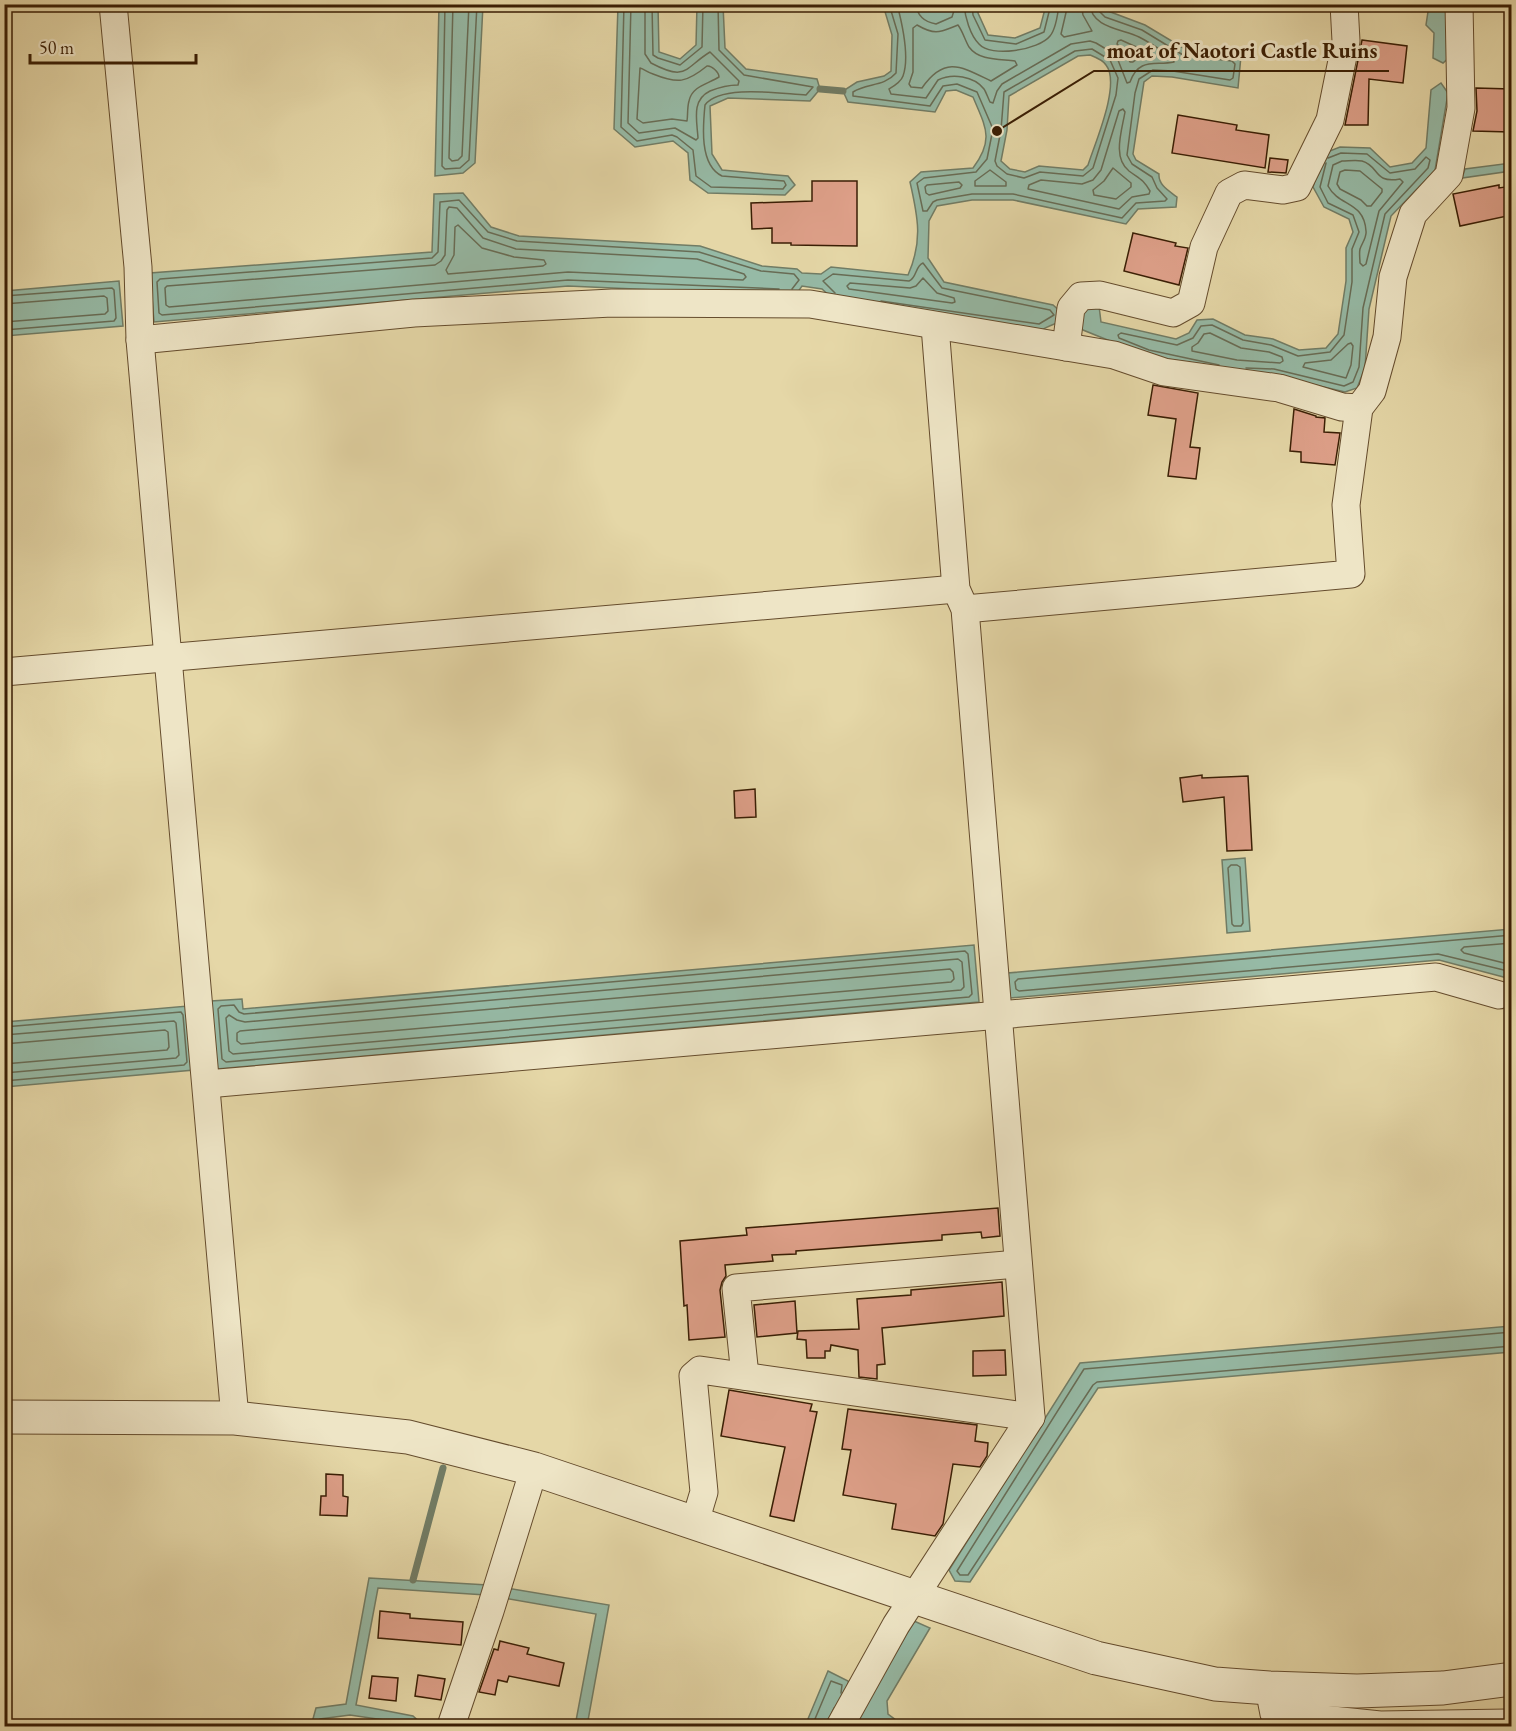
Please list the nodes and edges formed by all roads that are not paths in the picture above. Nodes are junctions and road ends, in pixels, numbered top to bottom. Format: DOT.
graph roads {
  1 [pos="112,4"];
  2 [pos="1344,4"];
  3 [pos="1459,4"];
  4 [pos="935,326"];
  5 [pos="1069,329"];
  6 [pos="140,340"];
  7 [pos="1359,408"];
  8 [pos="960,599"];
  9 [pos="169,658"];
  10 [pos="4,672"];
  11 [pos="1499,995"];
  12 [pos="998,1016"];
  13 [pos="207,1084"];
  14 [pos="1018,1264"];
  15 [pos="745,1376"];
  16 [pos="4,1417"];
  17 [pos="1031,1417"];
  18 [pos="235,1418"];
  19 [pos="534,1469"];
  20 [pos="695,1522"];
  21 [pos="914,1597"];
  22 [pos="1512,1679"];
  23 [pos="1269,1688"];
  24 [pos="451,1726"];
  25 [pos="840,1726"];
  26 [pos="1507,1726"];
  1 -- 6 [label="street"];
  2 -- 5 [label="street"];
  3 -- 7 [label="street"];
  4 -- 5 [label="street"];
  4 -- 6 [label="street"];
  4 -- 8 [label="street"];
  5 -- 7 [label="street"];
  6 -- 9 [label="street"];
  7 -- 8 [label="street"];
  8 -- 9 [label="street"];
  8 -- 12 [label="street"];
  9 -- 10 [label="street"];
  9 -- 13 [label="street"];
  11 -- 12 [label="street"];
  12 -- 13 [label="street"];
  12 -- 14 [label="street"];
  13 -- 18 [label="street"];
  14 -- 15 [label="street"];
  14 -- 17 [label="street"];
  15 -- 17 [label="street"];
  15 -- 20 [label="street"];
  16 -- 18 [label="street"];
  17 -- 21 [label="street"];
  18 -- 19 [label="street"];
  19 -- 20 [label="street"];
  19 -- 24 [label="street"];
  20 -- 21 [label="street"];
  21 -- 23 [label="street"];
  21 -- 25 [label="street"];
  22 -- 23 [label="street"];
  23 -- 26 [label="street"];
}
